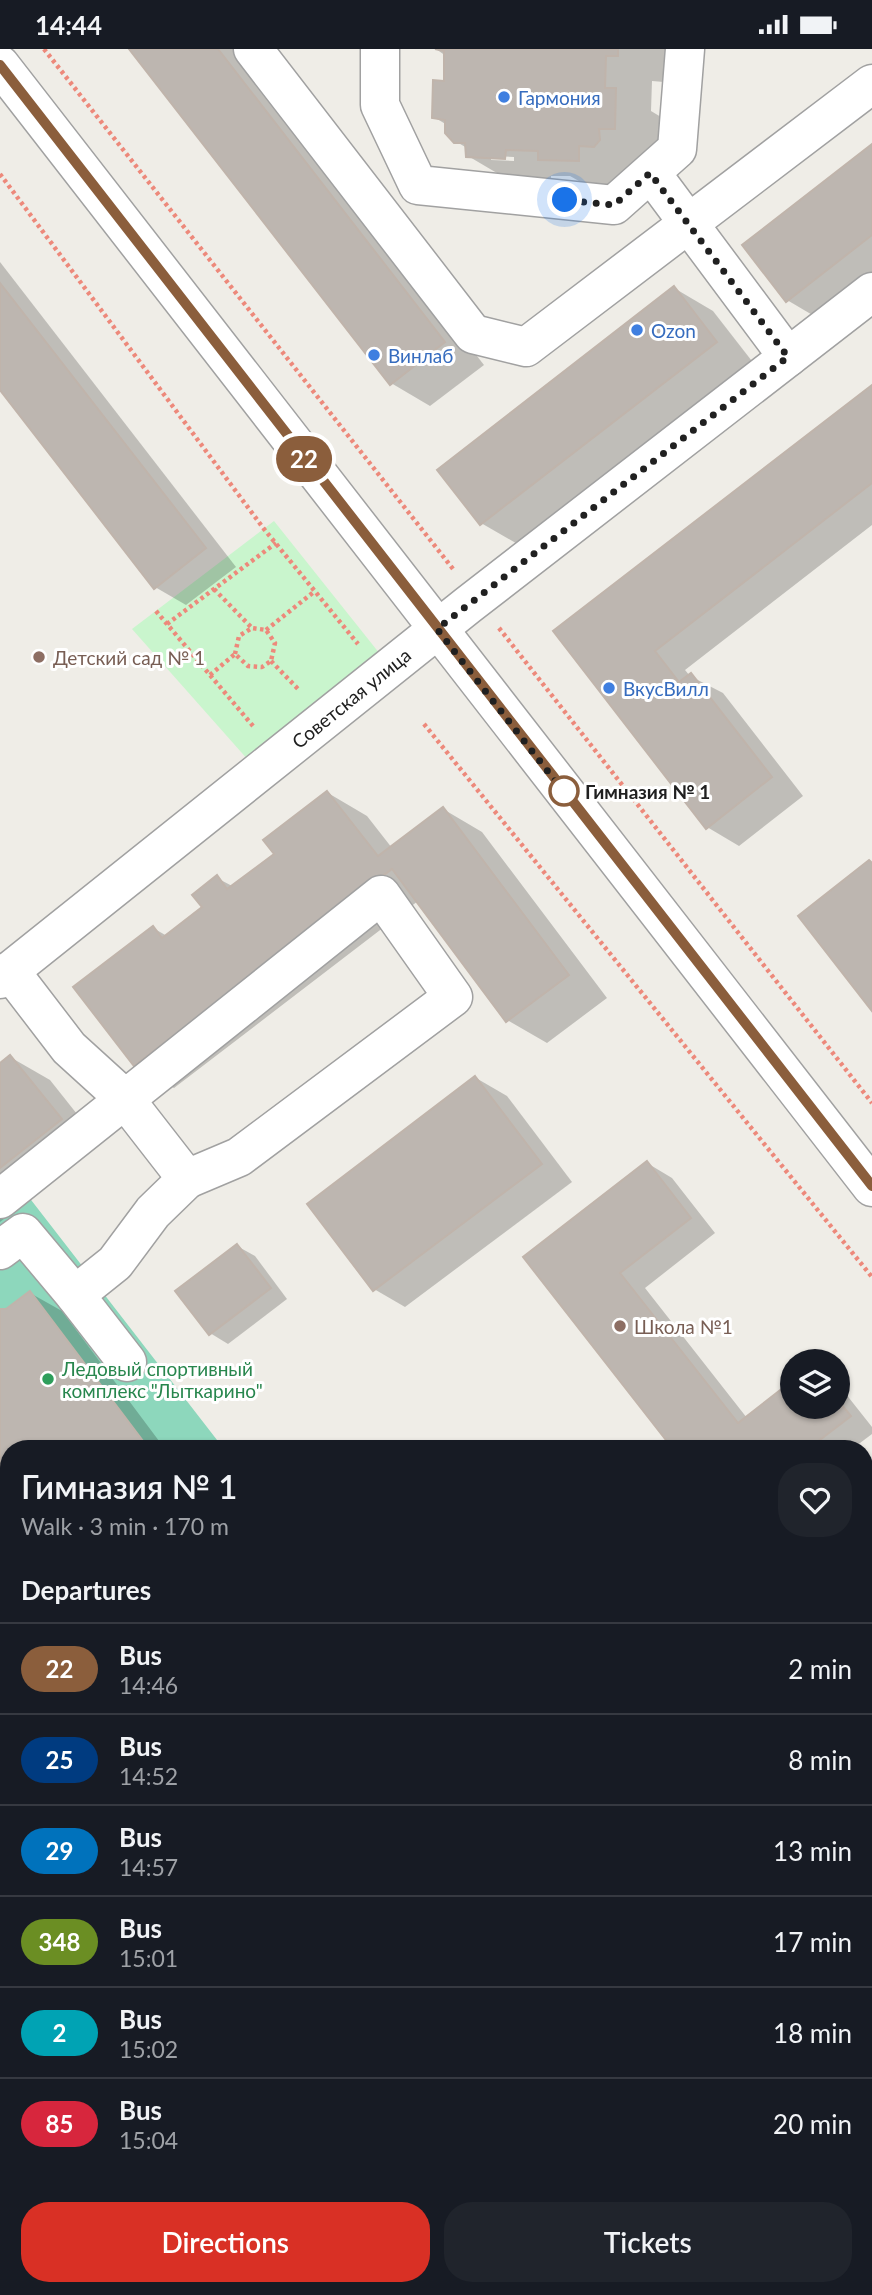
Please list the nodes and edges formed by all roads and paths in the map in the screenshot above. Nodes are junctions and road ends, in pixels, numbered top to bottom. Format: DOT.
graph roads {
  1 [pos="44,49"];
  2 [pos="253,49"];
  3 [pos="380,49"];
  4 [pos="685,49"];
  5 [pos="0,65"];
  6 [pos="872,84"];
  7 [pos="403,152"];
  8 [pos="650,173"];
  9 [pos="0,174"];
  10 [pos="361,189"];
  11 [pos="688,224"];
  12 [pos="872,292"];
  13 [pos="788,357"];
  14 [pos="276,543"];
  15 [pos="456,573"];
  16 [pos="215,589"];
  17 [pos="315,591"];
  18 [pos="156,611"];
  19 [pos="493,621"];
  20 [pos="167,624"];
  21 [pos="252,628"];
  22 [pos="437,629"];
  23 [pos="266,630"];
  24 [pos="363,650"];
  25 [pos="235,654"];
  26 [pos="271,661"];
  27 [pos="210,675"];
  28 [pos="306,697"];
  29 [pos="424,724"];
  30 [pos="260,735"];
  31 [pos="5,975"];
  32 [pos="124,1098"];
  33 [pos="872,1103"];
  34 [pos="187,1179"];
  35 [pos="872,1187"];
  36 [pos="0,1199"];
  37 [pos="0,1250"];
  38 [pos="872,1277"];
  39 [pos="75,1295"];
  40 [pos="127,1361"];
  1 -- 15 [label="path"];
  2 -- 10 [label="street"];
  3 -- 7 [label="street"];
  4 -- 8 [label="street"];
  5 -- 22 [label="street"];
  6 -- 11 [label="street"];
  7 -- 8 [label="street"];
  7 -- 10 [label="street"];
  8 -- 11 [label="street"];
  9 -- 14 [label="path"];
  10 -- 11 [label="street"];
  11 -- 13 [label="street"];
  12 -- 13 [label="street, Советская улица"];
  13 -- 22 [label="street, Советская улица"];
  14 -- 16 [label="path"];
  14 -- 17 [label="path"];
  16 -- 20 [label="path"];
  16 -- 21 [label="path"];
  17 -- 23 [label="path"];
  17 -- 24 [label="path"];
  18 -- 20 [label="path"];
  19 -- 33 [label="path"];
  20 -- 27 [label="path"];
  21 -- 23 [label="path"];
  21 -- 25 [label="path"];
  22 -- 31 [label="street, Советская улица"];
  22 -- 35 [label="street"];
  23 -- 26 [label="path"];
  25 -- 26 [label="path"];
  25 -- 27 [label="path"];
  26 -- 28 [label="path"];
  27 -- 30 [label="path"];
  29 -- 38 [label="path"];
  31 -- 32 [label="street"];
  32 -- 34 [label="street"];
  32 -- 34 [label="street"];
  32 -- 36 [label="street"];
  34 -- 39 [label="street"];
  37 -- 39 [label="street"];
  39 -- 40 [label="street"];
}
